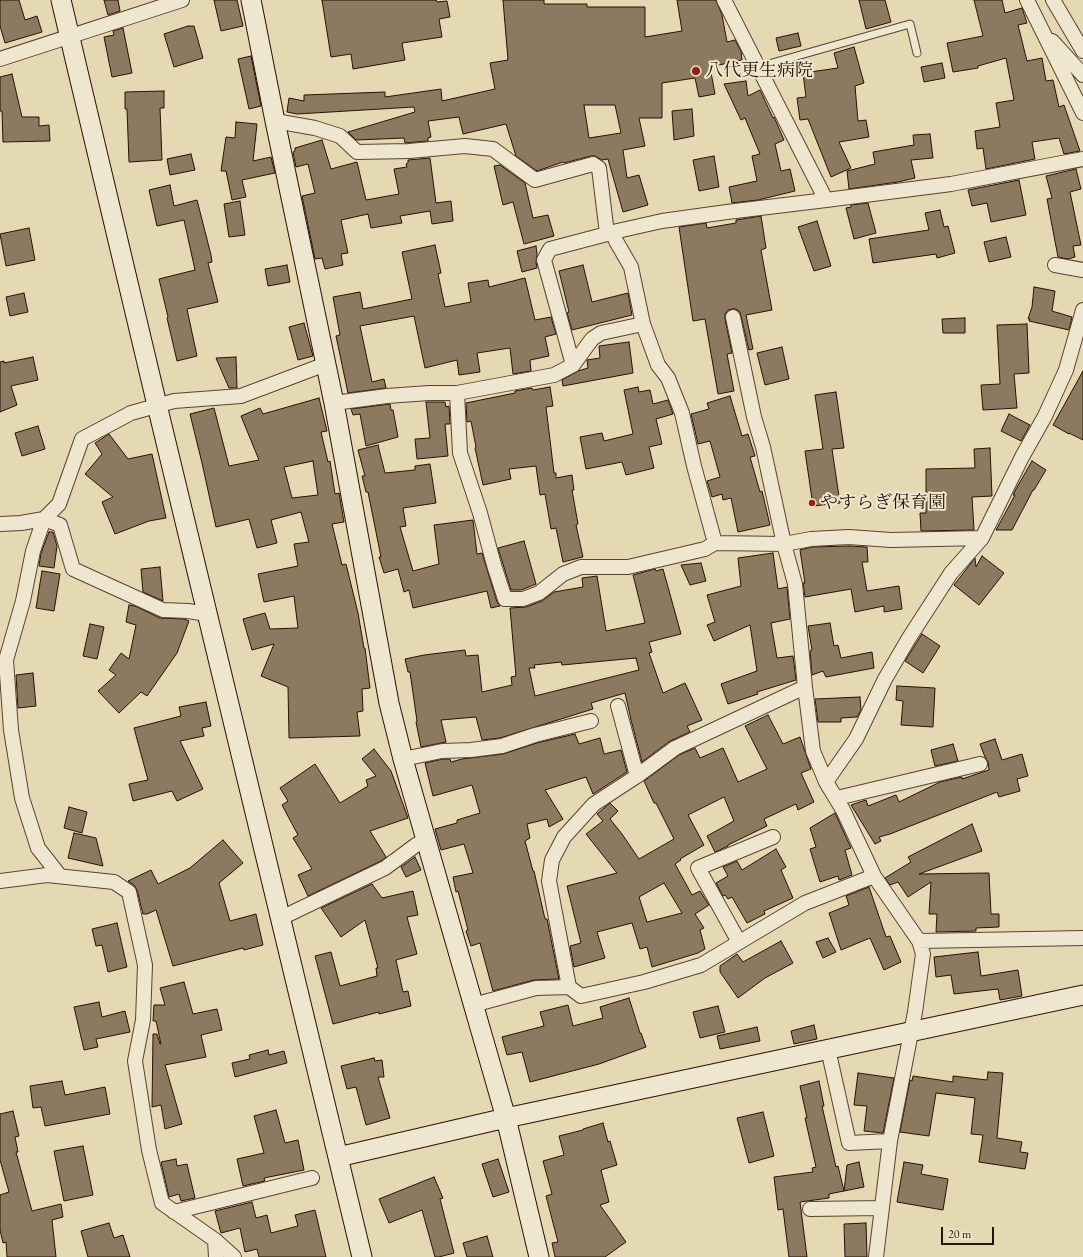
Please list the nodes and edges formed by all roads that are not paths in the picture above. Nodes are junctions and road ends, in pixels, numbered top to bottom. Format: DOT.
graph roads {
  1 [pos="61,0"];
  2 [pos="182,0"];
  3 [pos="251,0"];
  4 [pos="724,0"];
  5 [pos="1027,0"];
  6 [pos="1053,0"];
  7 [pos="1040,28"];
  8 [pos="70,36"];
  9 [pos="1083,51"];
  10 [pos="917,53"];
  11 [pos="0,60"];
  12 [pos="758,67"];
  13 [pos="1083,74"];
  14 [pos="1083,113"];
  15 [pos="275,121"];
  16 [pos="1083,159"];
  17 [pos="826,200"];
  18 [pos="610,233"];
  19 [pos="1055,265"];
  20 [pos="1083,270"];
  21 [pos="1083,310"];
  22 [pos="733,317"];
  23 [pos="643,324"];
  24 [pos="326,364"];
  25 [pos="573,365"];
  26 [pos="457,393"];
  27 [pos="334,403"];
  28 [pos="157,405"];
  29 [pos="44,519"];
  30 [pos="0,524"];
  31 [pos="982,538"];
  32 [pos="715,543"];
  33 [pos="784,544"];
  34 [pos="207,614"];
  35 [pos="805,687"];
  36 [pos="618,706"];
  37 [pos="591,721"];
  38 [pos="403,759"];
  39 [pos="980,764"];
  40 [pos="637,776"];
  41 [pos="826,782"];
  42 [pos="836,798"];
  43 [pos="773,837"];
  44 [pos="426,840"];
  45 [pos="60,876"];
  46 [pos="874,876"];
  47 [pos="0,881"];
  48 [pos="281,918"];
  49 [pos="1083,938"];
  50 [pos="919,941"];
  51 [pos="739,942"];
  52 [pos="569,987"];
  53 [pos="1083,995"];
  54 [pos="474,1004"];
  55 [pos="912,1031"];
  56 [pos="828,1049"];
  57 [pos="506,1118"];
  58 [pos="890,1141"];
  59 [pos="338,1157"];
  60 [pos="312,1178"];
  61 [pos="810,1208"];
  62 [pos="881,1208"];
  63 [pos="174,1212"];
  64 [pos="215,1240"];
  65 [pos="216,1257"];
  66 [pos="234,1257"];
  67 [pos="362,1257"];
  68 [pos="539,1257"];
  69 [pos="876,1257"];
  1 -- 8 [label="street"];
  2 -- 8 [label="street"];
  3 -- 15 [label="street"];
  4 -- 12 [label="street"];
  5 -- 7 [label="street"];
  6 -- 9 [label="street"];
  7 -- 13 [label="street"];
  7 -- 14 [label="street"];
  8 -- 11 [label="street"];
  8 -- 28 [label="street"];
  10 -- 12 [label="lane"];
  12 -- 17 [label="street"];
  15 -- 18 [label="street"];
  15 -- 24 [label="street"];
  16 -- 17 [label="street"];
  17 -- 18 [label="street"];
  18 -- 23 [label="street"];
  18 -- 25 [label="street"];
  19 -- 20 [label="street"];
  21 -- 31 [label="street"];
  22 -- 33 [label="street"];
  23 -- 25 [label="street"];
  23 -- 32 [label="street"];
  24 -- 27 [label="street"];
  24 -- 28 [label="street"];
  25 -- 26 [label="street"];
  26 -- 27 [label="street"];
  26 -- 32 [label="street"];
  27 -- 38 [label="street"];
  28 -- 29 [label="street"];
  28 -- 34 [label="street"];
  29 -- 30 [label="street"];
  29 -- 34 [label="street"];
  29 -- 45 [label="street"];
  31 -- 33 [label="street"];
  31 -- 41 [label="street"];
  32 -- 33 [label="street"];
  33 -- 35 [label="street"];
  34 -- 48 [label="street"];
  35 -- 40 [label="street"];
  35 -- 41 [label="street"];
  36 -- 40 [label="street"];
  37 -- 38 [label="street"];
  38 -- 44 [label="street"];
  39 -- 42 [label="street"];
  40 -- 52 [label="street"];
  41 -- 42 [label="street"];
  42 -- 46 [label="street"];
  43 -- 51 [label="street"];
  44 -- 48 [label="street"];
  44 -- 54 [label="street"];
  45 -- 47 [label="street"];
  45 -- 63 [label="street"];
  46 -- 50 [label="street"];
  46 -- 51 [label="street"];
  48 -- 59 [label="street"];
  49 -- 50 [label="street"];
  50 -- 55 [label="street"];
  51 -- 52 [label="street"];
  52 -- 54 [label="street"];
  53 -- 55 [label="street"];
  54 -- 57 [label="street"];
  55 -- 56 [label="street"];
  55 -- 58 [label="street"];
  56 -- 57 [label="street"];
  56 -- 58 [label="street"];
  57 -- 59 [label="street"];
  57 -- 68 [label="street"];
  58 -- 62 [label="street"];
  59 -- 67 [label="street"];
  60 -- 63 [label="street"];
  61 -- 62 [label="street"];
  62 -- 69 [label="street"];
  63 -- 64 [label="street"];
  64 -- 65 [label="street"];
  64 -- 66 [label="street"];
}
